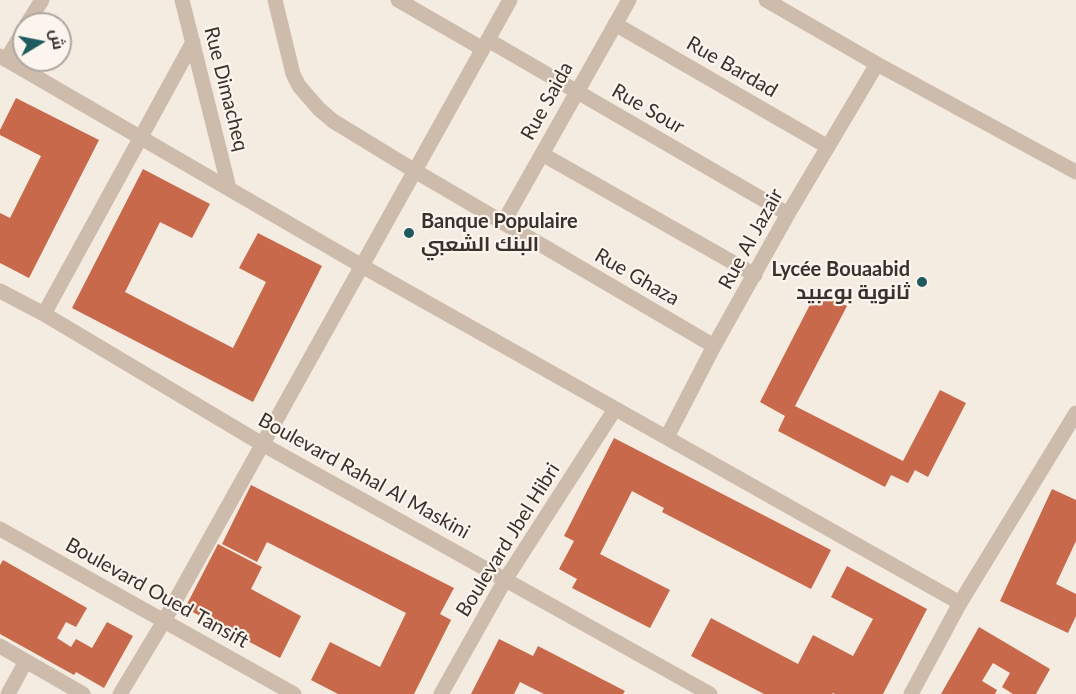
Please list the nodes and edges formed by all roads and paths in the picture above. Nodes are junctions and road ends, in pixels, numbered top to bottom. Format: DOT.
graph roads {
  1 [pos="182,0"];
  2 [pos="275,0"];
  3 [pos="398,0"];
  4 [pos="510,0"];
  5 [pos="629,0"];
  6 [pos="766,0"];
  7 [pos="615,24"];
  8 [pos="193,42"];
  9 [pos="486,45"];
  10 [pos="3,58"];
  11 [pos="877,64"];
  12 [pos="576,92"];
  13 [pos="141,138"];
  14 [pos="828,147"];
  15 [pos="542,154"];
  16 [pos="415,171"];
  17 [pos="1076,172"];
  18 [pos="229,189"];
  19 [pos="788,214"];
  20 [pos="503,223"];
  21 [pos="362,266"];
  22 [pos="755,275"];
  23 [pos="0,291"];
  24 [pos="45,314"];
  25 [pos="714,346"];
  26 [pos="615,409"];
  27 [pos="1076,413"];
  28 [pos="667,437"];
  29 [pos="262,444"];
  30 [pos="0,529"];
  31 [pos="506,580"];
  32 [pos="960,603"];
  33 [pos="164,621"];
  34 [pos="0,646"];
  35 [pos="26,661"];
  36 [pos="8,694"];
  37 [pos="83,694"];
  38 [pos="120,694"];
  39 [pos="294,694"];
  40 [pos="441,694"];
  41 [pos="710,694"];
  42 [pos="911,694"];
  1 -- 8 [label="street, Rue Dimacheq"];
  2 -- 16 [label="street, Rue Ghaza"];
  3 -- 9 [label="street, Rue Sour"];
  4 -- 9 [label="street"];
  5 -- 7 [label="street, Rue Saida"];
  6 -- 11 [label="street"];
  7 -- 12 [label="street, Rue Saida"];
  7 -- 14 [label="street, Rue Bardad"];
  8 -- 13 [label="street"];
  8 -- 18 [label="street, Rue Dimacheq"];
  9 -- 12 [label="street, Rue Sour"];
  9 -- 16 [label="street"];
  10 -- 13 [label="street"];
  11 -- 14 [label="street, Rue Al Jazair"];
  11 -- 17 [label="street"];
  12 -- 15 [label="street, Rue Saida"];
  12 -- 19 [label="street, Rue Sour"];
  13 -- 18 [label="street"];
  13 -- 24 [label="street"];
  14 -- 19 [label="street, Rue Al Jazair"];
  15 -- 20 [label="street, Rue Saida"];
  15 -- 22 [label="street"];
  16 -- 20 [label="street, Rue Ghaza"];
  16 -- 21 [label="street"];
  18 -- 21 [label="street"];
  19 -- 22 [label="street, Rue Al Jazair"];
  20 -- 25 [label="street, Rue Ghaza"];
  21 -- 26 [label="street"];
  21 -- 29 [label="street"];
  22 -- 25 [label="street, Rue Al Jazair"];
  23 -- 24 [label="street, Boulevard Rahal Al Maskini"];
  24 -- 29 [label="street, Boulevard Rahal Al Maskini"];
  25 -- 28 [label="street, Rue Al Jazair"];
  26 -- 28 [label="street"];
  26 -- 31 [label="street, Boulevard Jbel Hibri"];
  27 -- 32 [label="street"];
  28 -- 32 [label="street"];
  29 -- 31 [label="street, Boulevard Rahal Al Maskini"];
  29 -- 33 [label="street"];
  30 -- 33 [label="street, Boulevard Oued Tansift"];
  31 -- 40 [label="street, Boulevard Jbel Hibri"];
  31 -- 41 [label="street, Boulevard Rahal Al Maskini"];
  32 -- 42 [label="street"];
  33 -- 38 [label="street"];
  33 -- 39 [label="street, Boulevard Oued Tansift"];
  34 -- 35 [label="street"];
  35 -- 36 [label="street"];
  35 -- 37 [label="street"];
}
